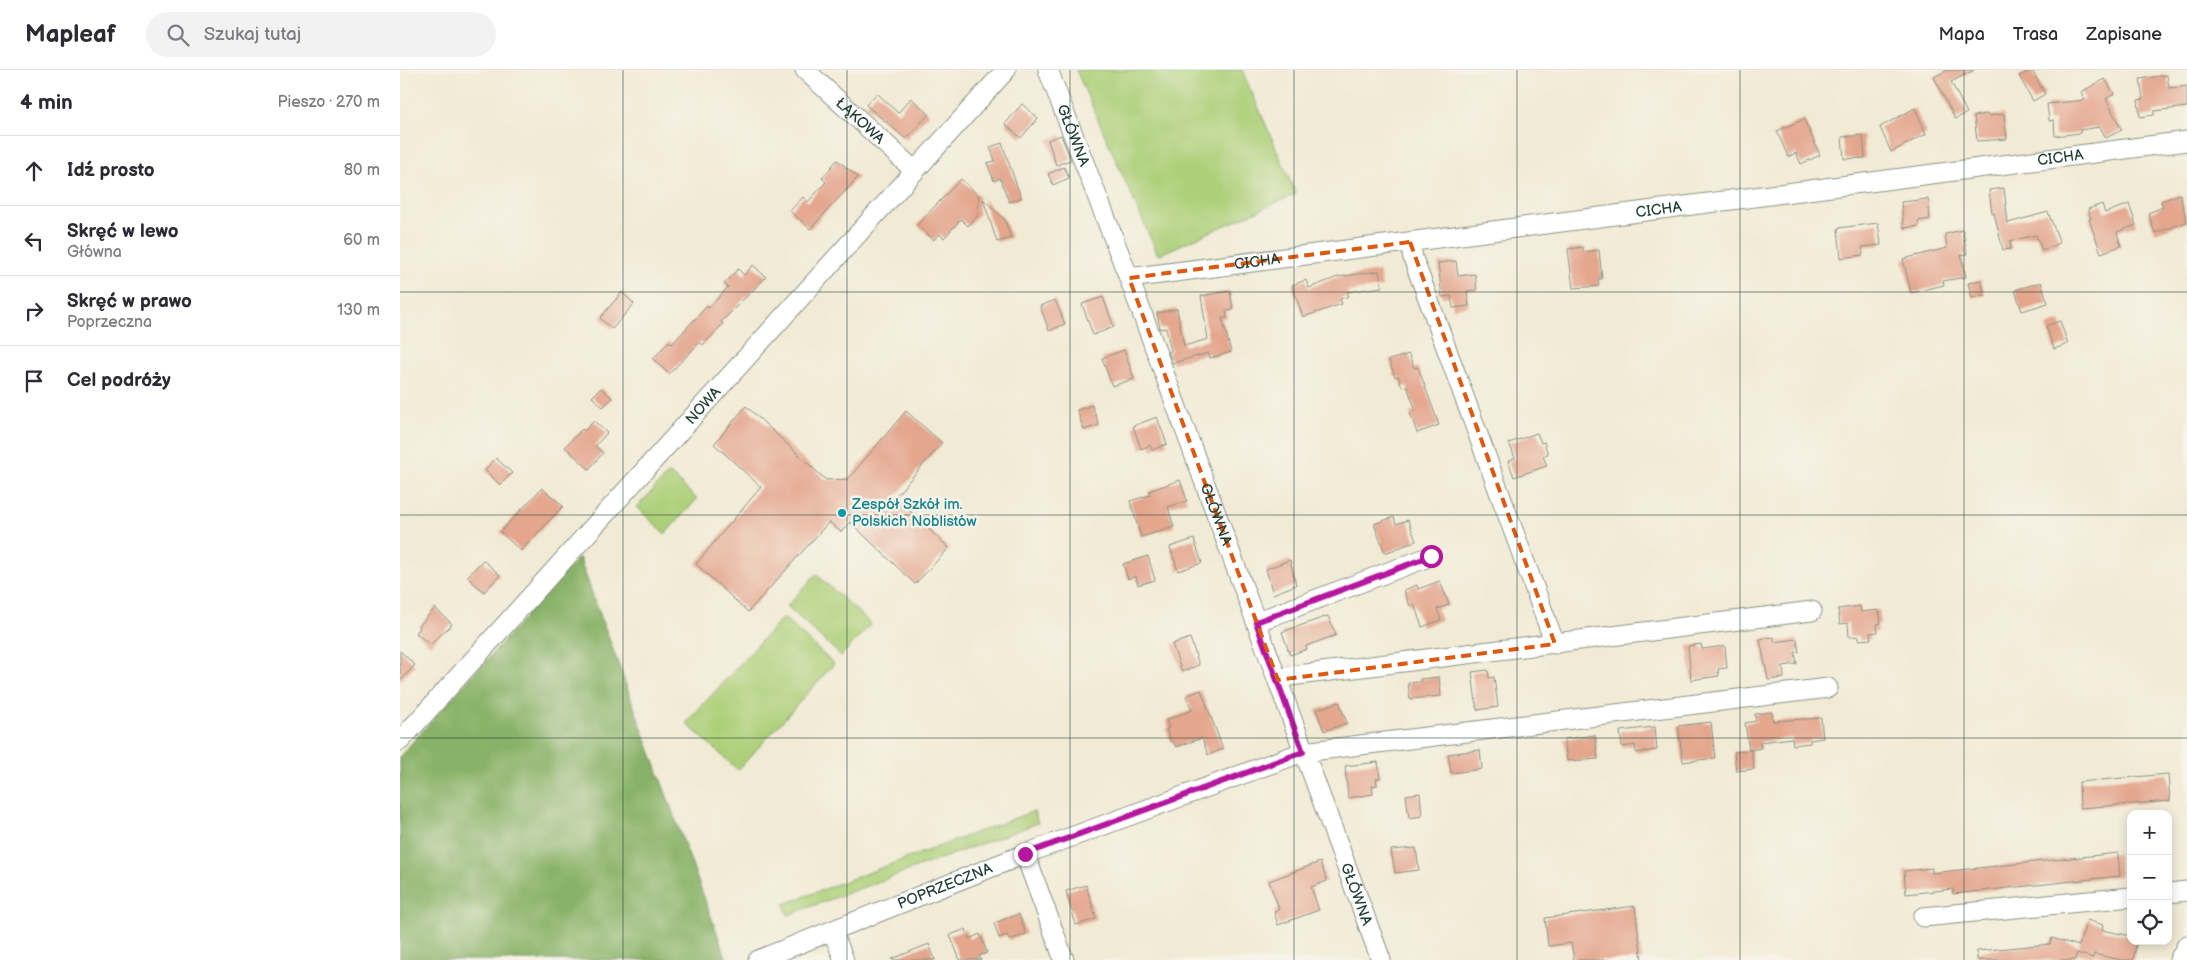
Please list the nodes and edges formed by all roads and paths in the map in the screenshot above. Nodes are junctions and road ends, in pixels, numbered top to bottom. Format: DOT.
graph roads {
  1 [pos="805,70"];
  2 [pos="1006,70"];
  3 [pos="1048,70"];
  4 [pos="2187,141"];
  5 [pos="915,171"];
  6 [pos="1410,242"];
  7 [pos="1129,278"];
  8 [pos="1431,556"];
  9 [pos="1812,611"];
  10 [pos="1256,622"];
  11 [pos="1555,644"];
  12 [pos="1278,680"];
  13 [pos="1828,688"];
  14 [pos="400,741"];
  15 [pos="1303,752"];
  16 [pos="1025,854"];
  17 [pos="2187,891"];
  18 [pos="2172,893"];
  19 [pos="2127,897"];
  20 [pos="1923,918"];
  21 [pos="833,932"];
  22 [pos="2187,946"];
  23 [pos="758,960"];
  24 [pos="844,960"];
  25 [pos="1064,960"];
  26 [pos="1381,960"];
  27 [pos="2179,960"];
  1 -- 5 [label="street, ŁĄKOWA"];
  2 -- 5 [label="street, NOWA"];
  3 -- 7 [label="street, GŁÓWNA"];
  4 -- 6 [label="street, CICHA"];
  5 -- 14 [label="street, NOWA"];
  6 -- 7 [label="street, CICHA"];
  6 -- 11 [label="street"];
  7 -- 10 [label="street, GŁÓWNA"];
  8 -- 10 [label="street"];
  9 -- 11 [label="street"];
  10 -- 12 [label="street, GŁÓWNA"];
  11 -- 12 [label="street"];
  12 -- 15 [label="street, GŁÓWNA"];
  13 -- 15 [label="street, POPRZECZNA"];
  15 -- 16 [label="street, POPRZECZNA"];
  15 -- 26 [label="street, GŁÓWNA"];
  16 -- 21 [label="street, POPRZECZNA"];
  16 -- 25 [label="street"];
  17 -- 18 [label="street"];
  19 -- 20 [label="street"];
  21 -- 23 [label="street, POPRZECZNA"];
  21 -- 24 [label="street"];
  22 -- 27 [label="street"];
}
